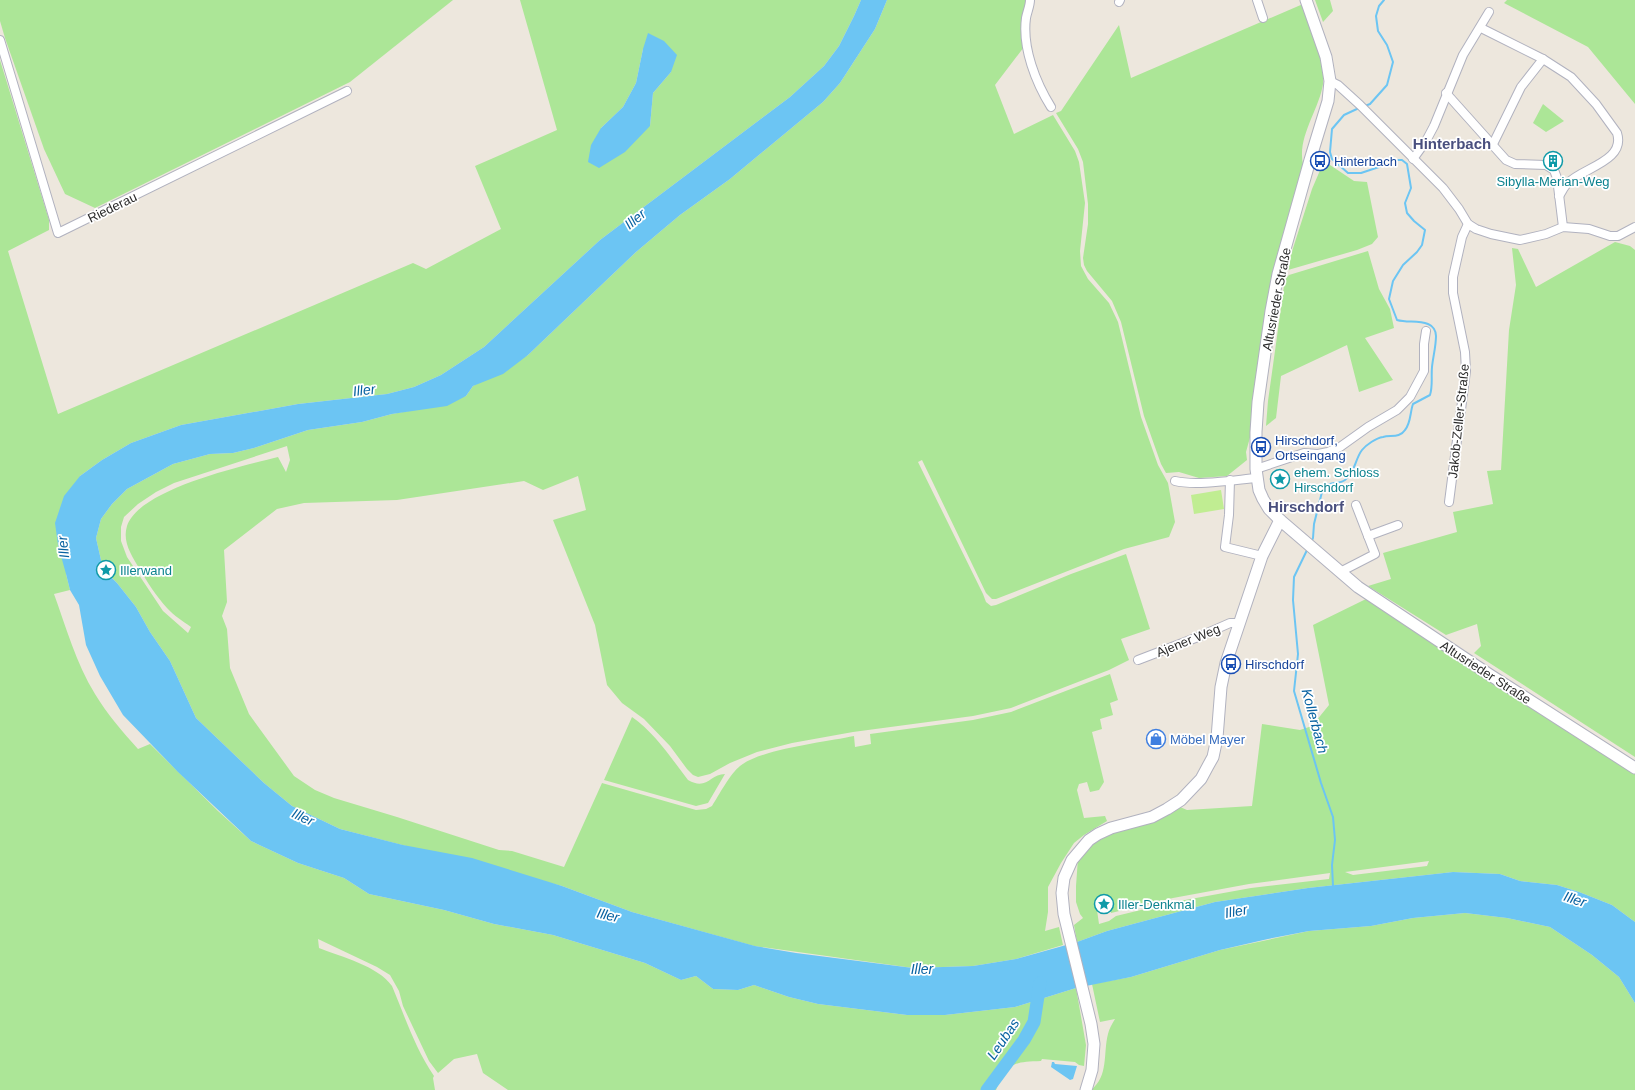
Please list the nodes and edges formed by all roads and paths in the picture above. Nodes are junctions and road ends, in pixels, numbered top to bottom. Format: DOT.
graph roads {
  1 [pos="1030,0"];
  2 [pos="1257,0"];
  3 [pos="1306,0"];
  4 [pos="1489,12"];
  5 [pos="1263,18"];
  6 [pos="1481,28"];
  7 [pos="0,40"];
  8 [pos="1543,59"];
  9 [pos="1330,81"];
  10 [pos="347,91"];
  11 [pos="1446,93"];
  12 [pos="1051,108"];
  13 [pos="1493,144"];
  14 [pos="1413,159"];
  15 [pos="1557,178"];
  16 [pos="1568,182"];
  17 [pos="1560,196"];
  18 [pos="1468,224"];
  19 [pos="1563,227"];
  20 [pos="1635,228"];
  21 [pos="1426,331"];
  22 [pos="1256,474"];
  23 [pos="1230,480"];
  24 [pos="1175,481"];
  25 [pos="1449,502"];
  26 [pos="1356,505"];
  27 [pos="1280,520"];
  28 [pos="1398,525"];
  29 [pos="1368,536"];
  30 [pos="1262,556"];
  31 [pos="1340,572"];
  32 [pos="1239,624"];
  33 [pos="1138,660"];
  34 [pos="1635,768"];
  35 [pos="1086,1090"];
  1 -- 12 [label="street"];
  2 -- 5 [label="street"];
  3 -- 9 [label="main road, Altusrieder Straße"];
  4 -- 6 [label="street"];
  6 -- 8 [label="street"];
  6 -- 11 [label="street"];
  7 -- 10 [label="street, Riederau"];
  8 -- 13 [label="street"];
  8 -- 16 [label="street"];
  9 -- 14 [label="street"];
  9 -- 22 [label="main road, Altusrieder Straße"];
  11 -- 13 [label="street"];
  11 -- 14 [label="street"];
  13 -- 15 [label="street"];
  14 -- 18 [label="street"];
  15 -- 16 [label="street"];
  15 -- 17 [label="street"];
  16 -- 17 [label="street"];
  17 -- 19 [label="street"];
  18 -- 19 [label="street"];
  18 -- 25 [label="street, Jakob-Zeller-Straße"];
  19 -- 20 [label="street"];
  21 -- 22 [label="street"];
  22 -- 23 [label="street"];
  22 -- 27 [label="main road, Altusrieder Straße"];
  23 -- 24 [label="street"];
  23 -- 30 [label="street"];
  26 -- 29 [label="street"];
  27 -- 30 [label="main road"];
  27 -- 31 [label="main road, Altusrieder Straße"];
  28 -- 29 [label="street"];
  29 -- 31 [label="street"];
  30 -- 32 [label="main road"];
  31 -- 34 [label="main road, Altusrieder Straße"];
  32 -- 33 [label="street, Ajener Weg"];
  32 -- 35 [label="main road"];
}
